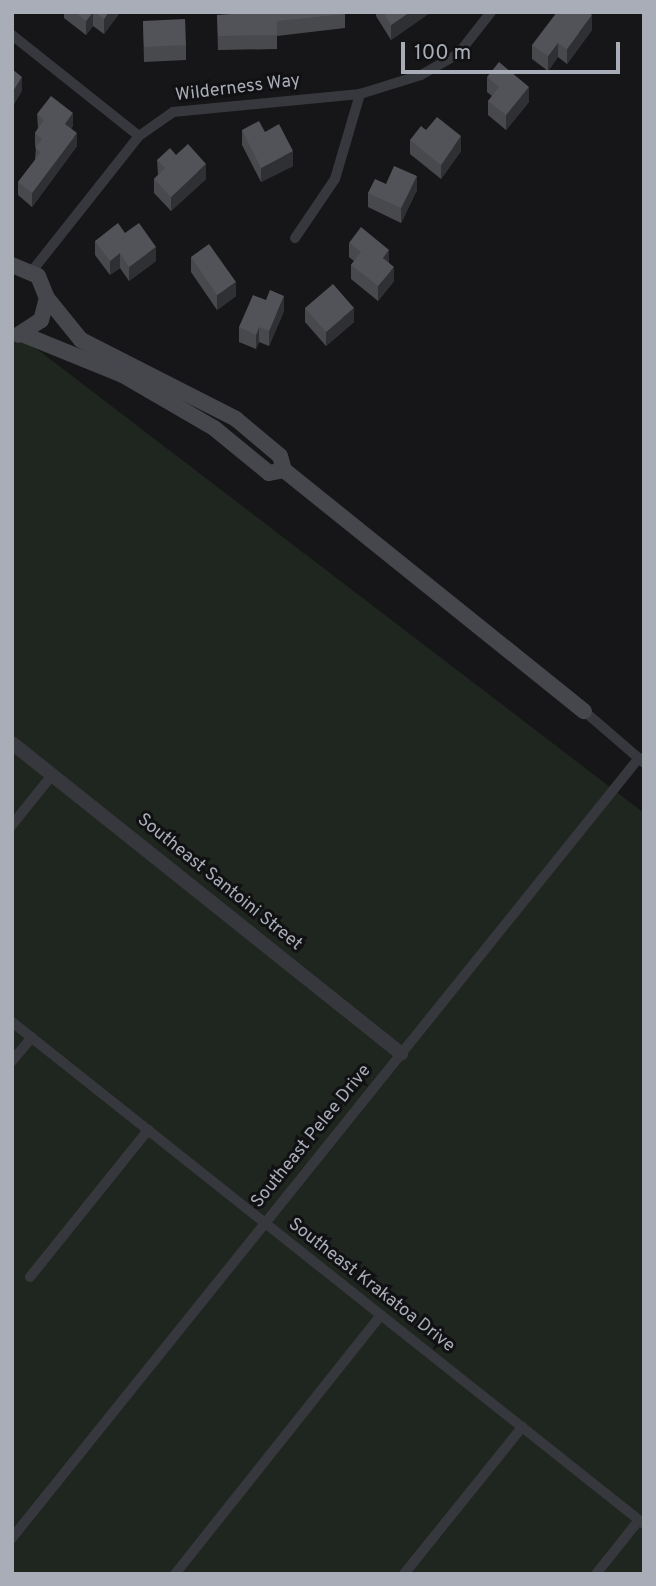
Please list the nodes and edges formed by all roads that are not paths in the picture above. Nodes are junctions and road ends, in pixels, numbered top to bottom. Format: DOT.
graph roads {
  1 [pos="491,12"];
  2 [pos="12,35"];
  3 [pos="360,94"];
  4 [pos="139,136"];
  5 [pos="295,238"];
  6 [pos="12,265"];
  7 [pos="32,271"];
  8 [pos="47,298"];
  9 [pos="17,335"];
  10 [pos="284,470"];
  11 [pos="584,711"];
  12 [pos="12,743"];
  13 [pos="641,760"];
  14 [pos="52,775"];
  15 [pos="12,825"];
  16 [pos="12,1022"];
  17 [pos="32,1037"];
  18 [pos="401,1054"];
  19 [pos="12,1061"];
  20 [pos="148,1130"];
  21 [pos="265,1223"];
  22 [pos="30,1277"];
  23 [pos="381,1315"];
  24 [pos="522,1427"];
  25 [pos="641,1522"];
  26 [pos="12,1538"];
  27 [pos="175,1574"];
  28 [pos="404,1574"];
  29 [pos="596,1574"];
  1 -- 3 [label="street, Wilderness Way"];
  2 -- 4 [label="street"];
  3 -- 4 [label="street, Wilderness Way"];
  3 -- 5 [label="street"];
  4 -- 7 [label="street, Wilderness Way"];
  6 -- 7 [label="main road"];
  7 -- 8 [label="main road"];
  8 -- 9 [label="main road"];
  8 -- 10 [label="main road"];
  9 -- 10 [label="main road"];
  10 -- 11 [label="main road"];
  11 -- 13 [label="street"];
  12 -- 14 [label="street, Southeast Santoini Street"];
  13 -- 18 [label="street, Southeast Pelee Drive"];
  14 -- 15 [label="street"];
  14 -- 18 [label="street, Southeast Santoini Street"];
  16 -- 17 [label="street, Southeast Krakatoa Drive"];
  17 -- 19 [label="street"];
  17 -- 20 [label="street, Southeast Krakatoa Drive"];
  18 -- 21 [label="street, Southeast Pelee Drive"];
  20 -- 21 [label="street, Southeast Krakatoa Drive"];
  20 -- 22 [label="street"];
  21 -- 23 [label="street, Southeast Krakatoa Drive"];
  21 -- 26 [label="street, Southeast Pelee Drive"];
  23 -- 24 [label="street, Southeast Krakatoa Drive"];
  23 -- 27 [label="street"];
  24 -- 25 [label="street, Southeast Krakatoa Drive"];
  24 -- 28 [label="street"];
  25 -- 29 [label="street"];
}
